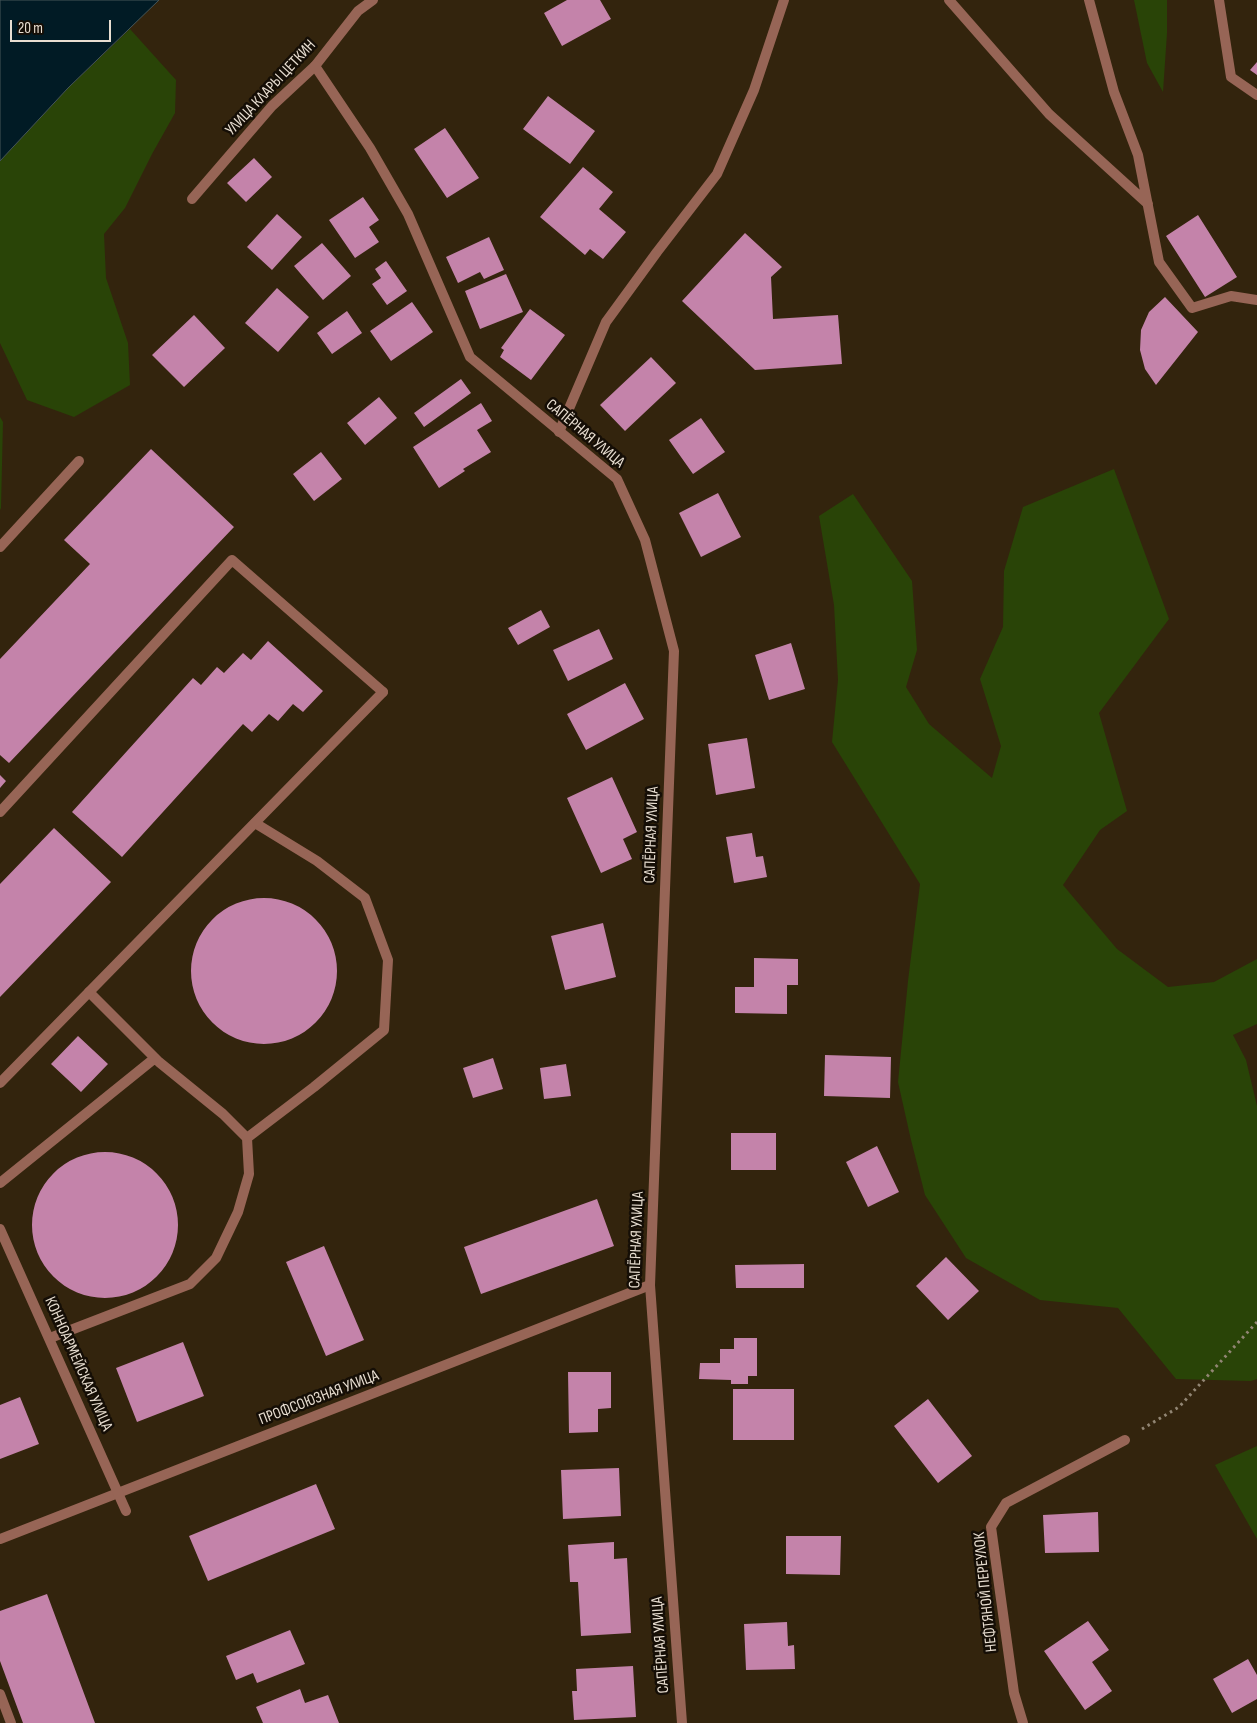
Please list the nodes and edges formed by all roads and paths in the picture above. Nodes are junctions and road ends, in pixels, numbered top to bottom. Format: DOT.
graph roads {
  1 [pos="373,0"];
  2 [pos="784,0"];
  3 [pos="949,0"];
  4 [pos="1089,0"];
  5 [pos="1219,0"];
  6 [pos="315,66"];
  7 [pos="1257,95"];
  8 [pos="192,199"];
  9 [pos="1148,204"];
  10 [pos="1257,300"];
  11 [pos="559,432"];
  12 [pos="79,461"];
  13 [pos="0,546"];
  14 [pos="0,812"];
  15 [pos="254,824"];
  16 [pos="89,992"];
  17 [pos="156,1058"];
  18 [pos="0,1083"];
  19 [pos="248,1138"];
  20 [pos="0,1183"];
  21 [pos="0,1229"];
  22 [pos="650,1285"];
  23 [pos="1257,1322"];
  24 [pos="50,1338"];
  25 [pos="1125,1440"];
  26 [pos="119,1493"];
  27 [pos="126,1511"];
  28 [pos="0,1539"];
  29 [pos="0,1694"];
  30 [pos="11,1723"];
  31 [pos="682,1723"];
  32 [pos="1023,1723"];
  1 -- 6 [label="street, УЛИЦА КЛАРЫ ЦЕТКИН"];
  2 -- 11 [label="street"];
  3 -- 9 [label="street"];
  4 -- 9 [label="street"];
  5 -- 7 [label="street"];
  6 -- 8 [label="street, УЛИЦА КЛАРЫ ЦЕТКИН"];
  6 -- 11 [label="street, САПЁРНАЯ УЛИЦА"];
  9 -- 10 [label="street"];
  11 -- 22 [label="street, САПЁРНАЯ УЛИЦА"];
  12 -- 13 [label="street"];
  14 -- 15 [label="street"];
  15 -- 16 [label="street"];
  15 -- 19 [label="street"];
  16 -- 17 [label="street"];
  16 -- 18 [label="street"];
  17 -- 19 [label="street"];
  17 -- 20 [label="street"];
  19 -- 24 [label="street"];
  21 -- 24 [label="street, КОННОАРМЕЙСКАЯ УЛИЦА"];
  22 -- 26 [label="street, ПРОФСОЮЗНАЯ УЛИЦА"];
  22 -- 31 [label="street, САПЁРНАЯ УЛИЦА"];
  23 -- 25 [label="path"];
  24 -- 26 [label="street, КОННОАРМЕЙСКАЯ УЛИЦА"];
  25 -- 32 [label="street, НЕФТЯНОЙ ПЕРЕУЛОК"];
  26 -- 27 [label="street, КОННОАРМЕЙСКАЯ УЛИЦА"];
  26 -- 28 [label="street, ПРОФСОЮЗНАЯ УЛИЦА"];
  29 -- 30 [label="street"];
}
